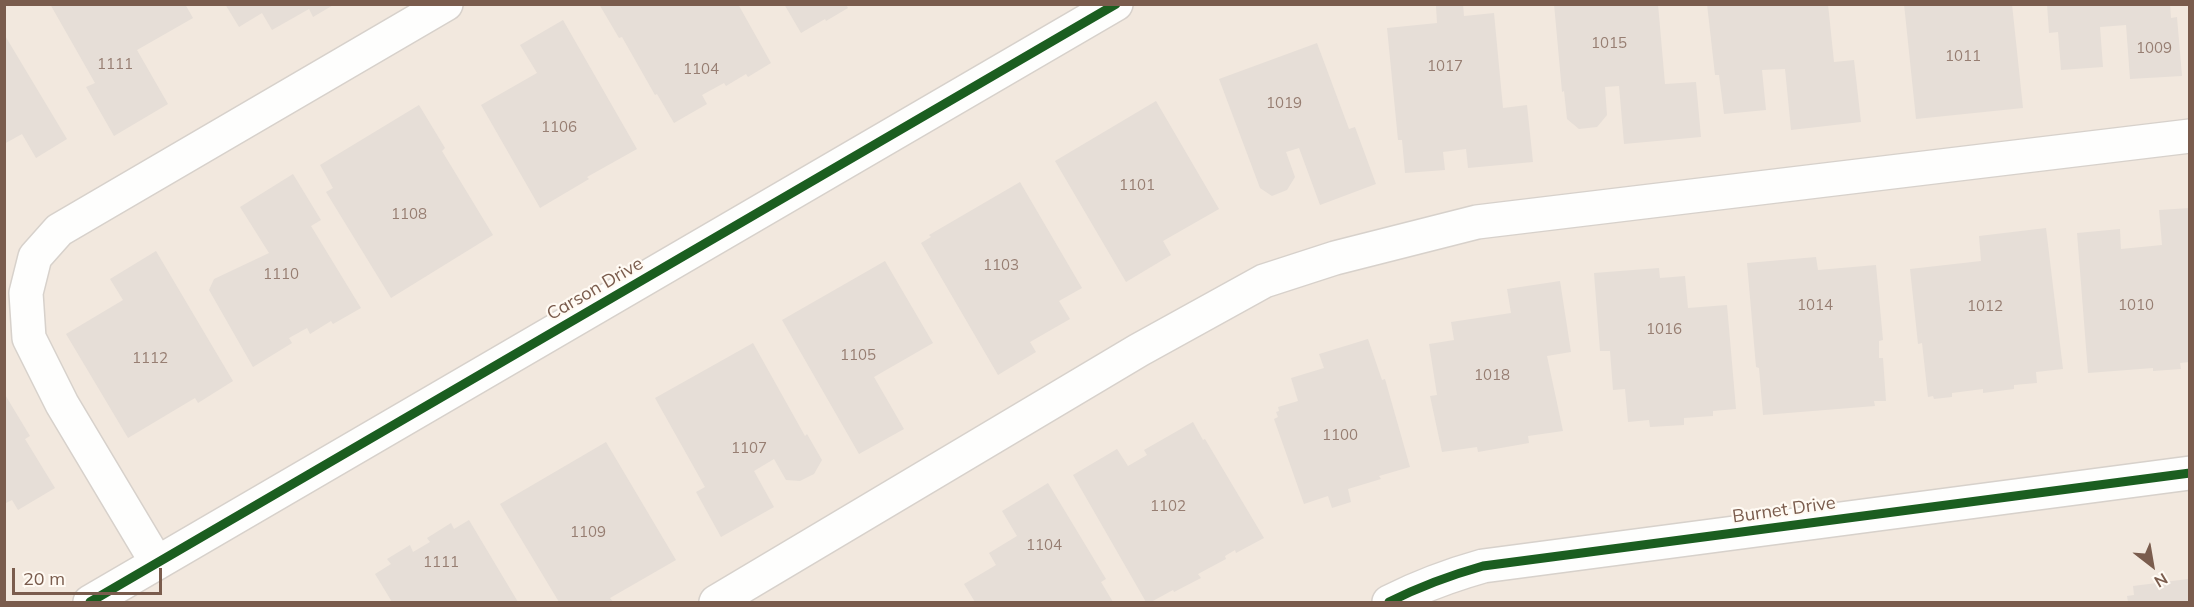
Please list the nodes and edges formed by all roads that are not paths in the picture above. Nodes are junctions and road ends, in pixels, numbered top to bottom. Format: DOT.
graph roads {
  1 [pos="446,4"];
  2 [pos="1116,4"];
  3 [pos="2190,136"];
  4 [pos="2190,473"];
  5 [pos="157,563"];
  6 [pos="90,603"];
  7 [pos="717,603"];
  8 [pos="1389,603"];
  1 -- 5 [label="street"];
  2 -- 5 [label="street, Carson Drive"];
  3 -- 7 [label="street"];
  4 -- 8 [label="street, Burnet Drive"];
  5 -- 6 [label="street, Carson Drive"];
}
